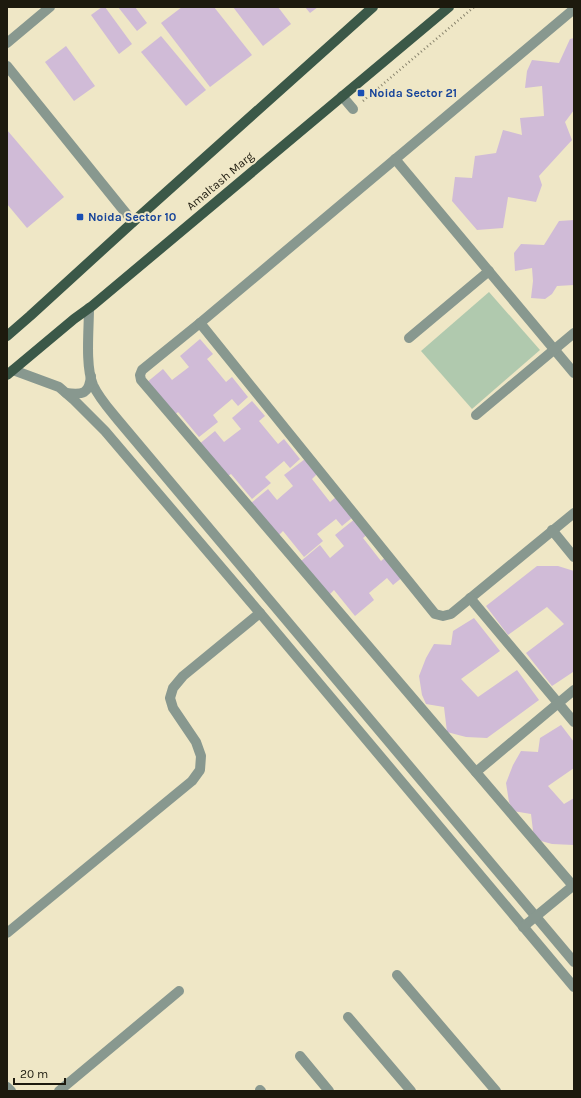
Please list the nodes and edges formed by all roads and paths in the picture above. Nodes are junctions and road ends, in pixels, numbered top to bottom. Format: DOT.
graph roads {
  1 [pos="50,7"];
  2 [pos="373,7"];
  3 [pos="449,7"];
  4 [pos="474,7"];
  5 [pos="574,9"];
  6 [pos="7,43"];
  7 [pos="7,66"];
  8 [pos="342,96"];
  9 [pos="353,109"];
  10 [pos="395,159"];
  11 [pos="133,222"];
  12 [pos="489,271"];
  13 [pos="89,308"];
  14 [pos="200,323"];
  15 [pos="574,333"];
  16 [pos="7,336"];
  17 [pos="409,338"];
  18 [pos="555,350"];
  19 [pos="10,372"];
  20 [pos="574,373"];
  21 [pos="90,376"];
  22 [pos="66,393"];
  23 [pos="476,415"];
  24 [pos="188,504"];
  25 [pos="574,512"];
  26 [pos="176,515"];
  27 [pos="552,530"];
  28 [pos="574,556"];
  29 [pos="470,598"];
  30 [pos="260,613"];
  31 [pos="574,690"];
  32 [pos="558,703"];
  33 [pos="574,722"];
  34 [pos="476,772"];
  35 [pos="574,886"];
  36 [pos="536,916"];
  37 [pos="523,927"];
  38 [pos="7,933"];
  39 [pos="574,962"];
  40 [pos="397,975"];
  41 [pos="574,987"];
  42 [pos="179,990"];
  43 [pos="348,1017"];
  44 [pos="300,1056"];
  45 [pos="7,1087"];
  46 [pos="11,1091"];
  47 [pos="59,1091"];
  48 [pos="329,1091"];
  49 [pos="411,1091"];
  50 [pos="496,1091"];
  1 -- 6 [label="street"];
  2 -- 11 [label="main road"];
  3 -- 8 [label="main road, Amaltash Marg"];
  4 -- 9 [label="path"];
  5 -- 10 [label="street"];
  7 -- 11 [label="street"];
  8 -- 9 [label="street"];
  8 -- 13 [label="main road, Amaltash Marg"];
  10 -- 12 [label="street"];
  10 -- 14 [label="street"];
  11 -- 16 [label="main road"];
  12 -- 17 [label="street"];
  12 -- 18 [label="street"];
  13 -- 19 [label="main road, Amaltash Marg"];
  13 -- 21 [label="street"];
  14 -- 29 [label="street"];
  14 -- 34 [label="street"];
  15 -- 18 [label="street"];
  18 -- 20 [label="street"];
  18 -- 23 [label="street"];
  19 -- 22 [label="street"];
  21 -- 22 [label="street"];
  21 -- 24 [label="street"];
  22 -- 26 [label="street"];
  24 -- 26 [label="street"];
  24 -- 36 [label="street"];
  25 -- 27 [label="street"];
  26 -- 30 [label="street"];
  27 -- 28 [label="street"];
  27 -- 29 [label="street"];
  29 -- 32 [label="street"];
  30 -- 37 [label="street"];
  30 -- 38 [label="street"];
  31 -- 32 [label="street"];
  32 -- 33 [label="street"];
  32 -- 34 [label="street"];
  34 -- 35 [label="street"];
  35 -- 36 [label="street"];
  36 -- 37 [label="street"];
  36 -- 39 [label="street"];
  37 -- 41 [label="street"];
  40 -- 50 [label="street"];
  42 -- 47 [label="street"];
  43 -- 49 [label="street"];
  44 -- 48 [label="street"];
  45 -- 46 [label="street"];
}
